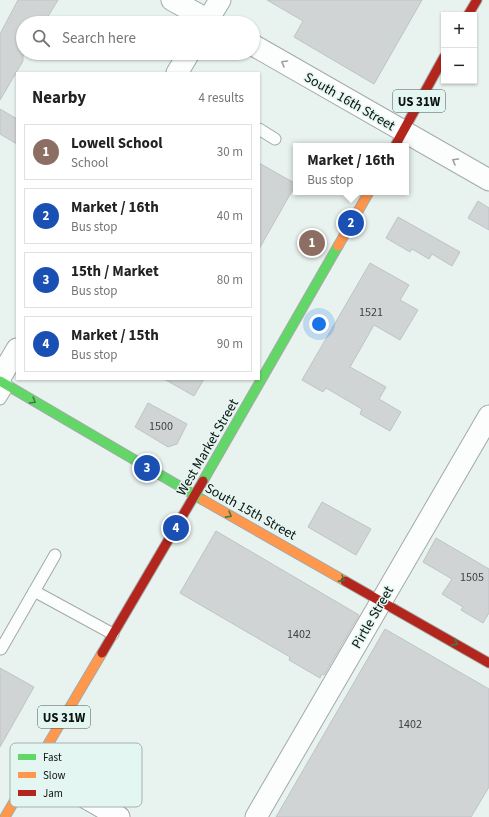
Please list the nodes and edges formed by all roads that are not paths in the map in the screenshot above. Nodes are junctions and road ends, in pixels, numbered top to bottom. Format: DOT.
graph roads {
  1 [pos="172,0"];
  2 [pos="220,0"];
  3 [pos="477,0"];
  4 [pos="470,12"];
  5 [pos="200,16"];
  6 [pos="213,16"];
  7 [pos="260,49"];
  8 [pos="185,60"];
  9 [pos="441,62"];
  10 [pos="178,72"];
  11 [pos="260,130"];
  12 [pos="399,138"];
  13 [pos="275,139"];
  14 [pos="488,177"];
  15 [pos="367,195"];
  16 [pos="16,351"];
  17 [pos="3,382"];
  18 [pos="0,399"];
  19 [pos="489,416"];
  20 [pos="195,496"];
  21 [pos="54,555"];
  22 [pos="34,591"];
  23 [pos="382,601"];
  24 [pos="113,634"];
  25 [pos="1,649"];
  26 [pos="489,663"];
  27 [pos="49,743"];
  28 [pos="11,807"];
  29 [pos="102,807"];
  30 [pos="5,817"];
  31 [pos="119,817"];
  32 [pos="256,817"];
  1 -- 5 [label="street"];
  2 -- 6 [label="street"];
  3 -- 4 [label="main road"];
  12 -- 7 [label="street, South 16th Street, one-way"];
  8 -- 10 [label="street"];
  9 -- 12 [label="main road, US 31W"];
  11 -- 13 [label="lane"];
  14 -- 12 [label="street, South 16th Street, one-way"];
  15 -- 20 [label="main road, West Market Street / US 31W"];
  16 -- 17 [label="street"];
  17 -- 18 [label="lane"];
  17 -- 20 [label="main road, South 15th Street, one-way"];
  19 -- 23 [label="street, Pirtle Street"];
  20 -- 23 [label="main road, South 15th Street, one-way"];
  20 -- 24 [label="main road, West Market Street / US 31W"];
  21 -- 22 [label="lane"];
  22 -- 24 [label="lane"];
  22 -- 25 [label="lane"];
  23 -- 26 [label="main road, South 15th Street, one-way"];
  23 -- 32 [label="street, Pirtle Street"];
  24 -- 27 [label="main road, West Market Street / US 31W"];
  28 -- 30 [label="main road, West Market Street / US 31W"];
  29 -- 31 [label="street"];
}
